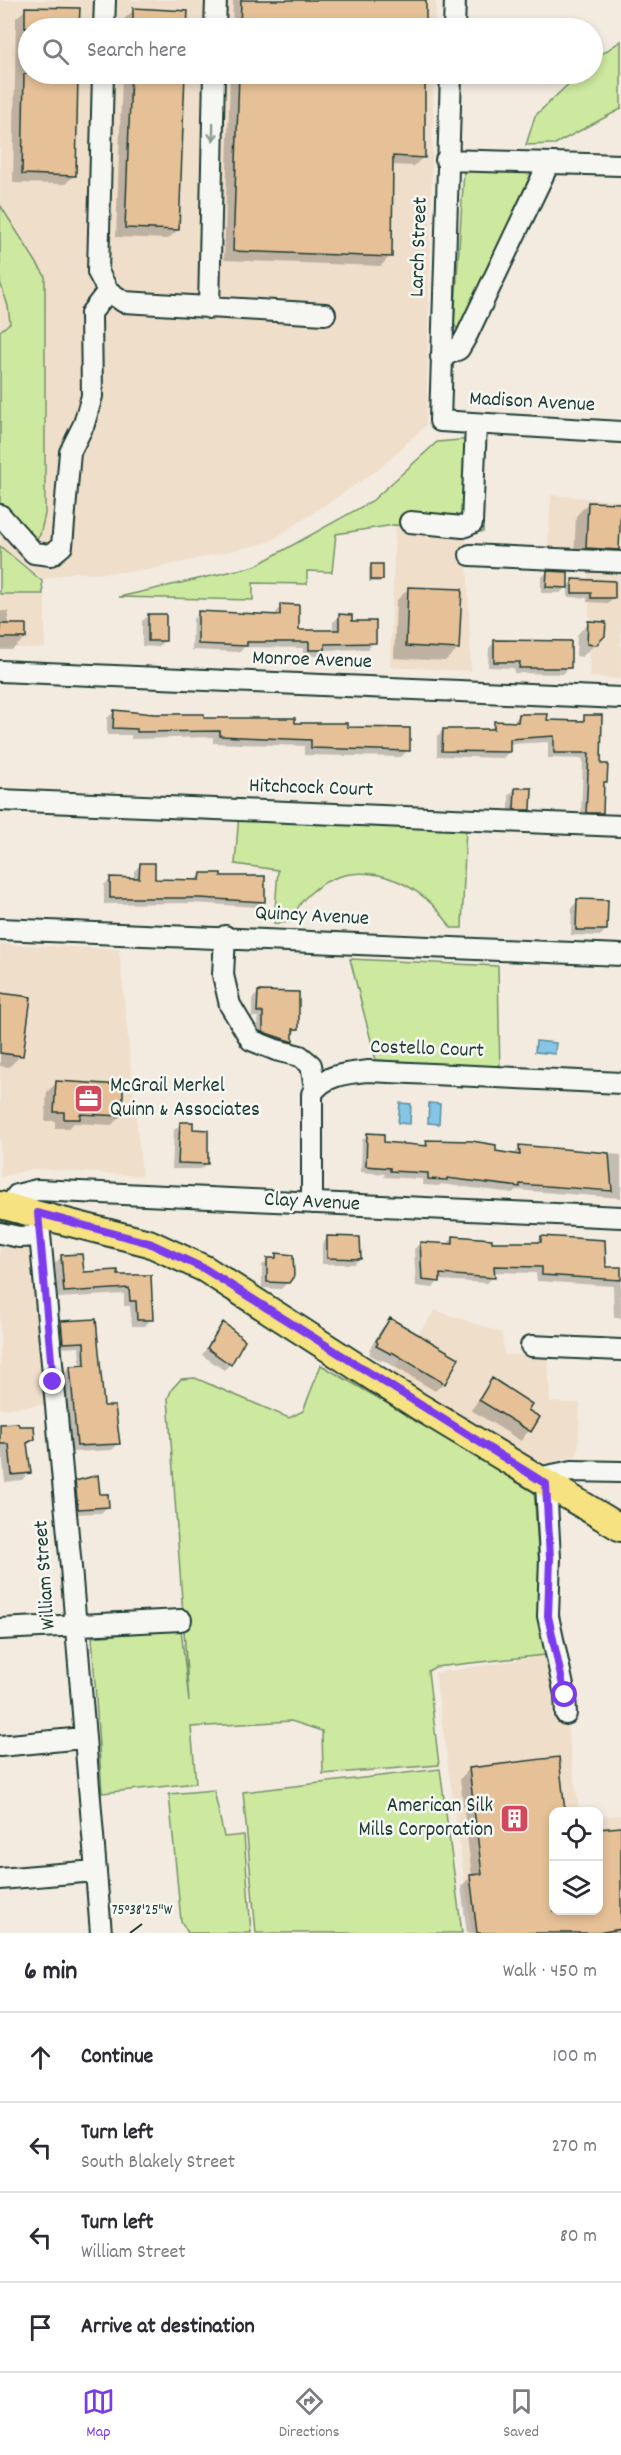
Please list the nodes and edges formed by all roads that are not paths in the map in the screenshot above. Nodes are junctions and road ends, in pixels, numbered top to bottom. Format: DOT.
graph roads {
  1 [pos="105,0"];
  2 [pos="216,0"];
  3 [pos="455,0"];
  4 [pos="104,18"];
  5 [pos="215,18"];
  6 [pos="454,18"];
  7 [pos="103,84"];
  8 [pos="214,84"];
  9 [pos="450,84"];
  10 [pos="446,160"];
  11 [pos="549,163"];
  12 [pos="621,165"];
  13 [pos="108,291"];
  14 [pos="209,308"];
  15 [pos="325,314"];
  16 [pos="441,357"];
  17 [pos="440,422"];
  18 [pos="476,424"];
  19 [pos="621,432"];
  20 [pos="0,515"];
  21 [pos="410,522"];
  22 [pos="470,555"];
  23 [pos="621,562"];
  24 [pos="0,671"];
  25 [pos="621,698"];
  26 [pos="0,800"];
  27 [pos="621,825"];
  28 [pos="0,929"];
  29 [pos="225,936"];
  30 [pos="621,955"];
  31 [pos="621,1083"];
  32 [pos="315,1088"];
  33 [pos="312,1203"];
  34 [pos="4,1206"];
  35 [pos="621,1217"];
  36 [pos="39,1225"];
  37 [pos="0,1233"];
  38 [pos="531,1346"];
  39 [pos="621,1350"];
  40 [pos="621,1472"];
  41 [pos="542,1481"];
  42 [pos="621,1528"];
  43 [pos="181,1620"];
  44 [pos="74,1626"];
  45 [pos="0,1629"];
  46 [pos="566,1714"];
  47 [pos="83,1738"];
  48 [pos="0,1746"];
  49 [pos="95,1871"];
  50 [pos="0,1878"];
  51 [pos="101,1933"];
  1 -- 4 [label="street"];
  2 -- 5 [label="street"];
  3 -- 6 [label="street"];
  7 -- 13 [label="street"];
  8 -- 14 [label="street, one-way"];
  9 -- 10 [label="street, Larch Street"];
  10 -- 11 [label="street"];
  10 -- 16 [label="street, Larch Street"];
  11 -- 12 [label="street"];
  11 -- 16 [label="street"];
  13 -- 14 [label="street"];
  13 -- 20 [label="street"];
  14 -- 15 [label="street"];
  16 -- 17 [label="street, Larch Street"];
  17 -- 18 [label="street, Madison Avenue"];
  18 -- 19 [label="street, Madison Avenue"];
  18 -- 21 [label="street"];
  22 -- 23 [label="street"];
  24 -- 25 [label="street, Monroe Avenue"];
  26 -- 27 [label="street, Hitchcock Court"];
  28 -- 29 [label="street, Quincy Avenue"];
  29 -- 30 [label="street, Quincy Avenue"];
  29 -- 32 [label="street"];
  31 -- 32 [label="street, Costello Court"];
  32 -- 33 [label="street"];
  33 -- 34 [label="street, Clay Avenue"];
  33 -- 35 [label="street, Clay Avenue"];
  34 -- 36 [label="main road, Clay Avenue"];
  36 -- 37 [label="street"];
  36 -- 41 [label="main road, Clay Avenue"];
  36 -- 44 [label="street, William Street"];
  38 -- 39 [label="street"];
  40 -- 41 [label="street"];
  41 -- 42 [label="main road, Clay Avenue"];
  41 -- 46 [label="street"];
  43 -- 44 [label="street"];
  44 -- 45 [label="street"];
  44 -- 47 [label="street, William Street"];
  47 -- 48 [label="street"];
  47 -- 49 [label="street, William Street"];
  49 -- 50 [label="street"];
  49 -- 51 [label="street, William Street"];
}
